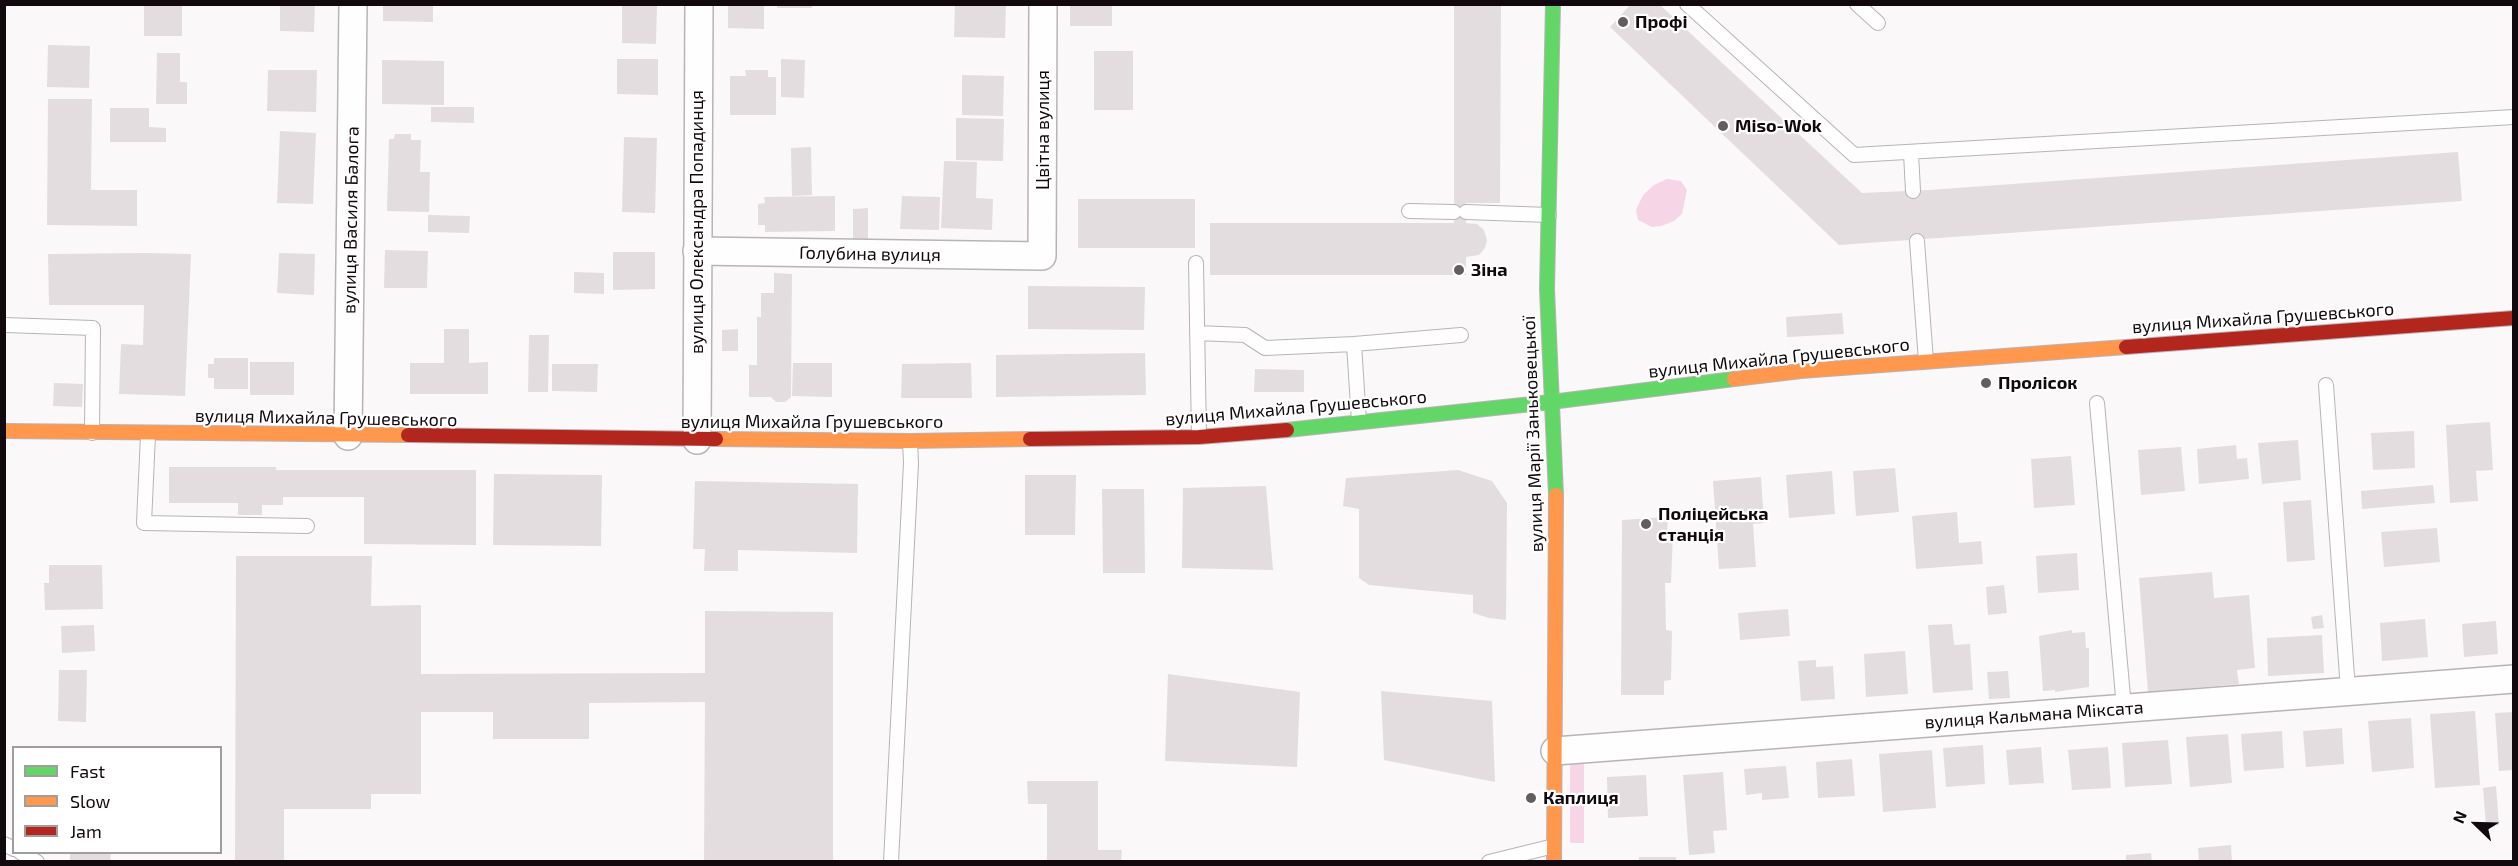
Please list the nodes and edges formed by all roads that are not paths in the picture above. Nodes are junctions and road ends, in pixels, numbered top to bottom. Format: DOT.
graph roads {
  1 [pos="354,4"];
  2 [pos="699,4"];
  3 [pos="1043,4"];
  4 [pos="1553,4"];
  5 [pos="1687,4"];
  6 [pos="1857,4"];
  7 [pos="1878,23"];
  8 [pos="2514,117"];
  9 [pos="1911,153"];
  10 [pos="1913,191"];
  11 [pos="1409,211"];
  12 [pos="1549,215"];
  13 [pos="1917,241"];
  14 [pos="697,251"];
  15 [pos="1042,256"];
  16 [pos="1196,263"];
  17 [pos="2514,318"];
  18 [pos="4,324"];
  19 [pos="1197,333"];
  20 [pos="1461,335"];
  21 [pos="1354,344"];
  22 [pos="1926,361"];
  23 [pos="2326,385"];
  24 [pos="1551,402"];
  25 [pos="2097,403"];
  26 [pos="1359,423"];
  27 [pos="4,431"];
  28 [pos="92,433"];
  29 [pos="148,435"];
  30 [pos="348,436"];
  31 [pos="1199,437"];
  32 [pos="697,440"];
  33 [pos="910,441"];
  34 [pos="307,526"];
  35 [pos="2514,679"];
  36 [pos="2348,690"];
  37 [pos="2124,708"];
  38 [pos="1555,751"];
  39 [pos="1554,846"];
  40 [pos="1509,859"];
  41 [pos="891,861"];
  42 [pos="1490,861"];
  43 [pos="1554,861"];
  1 -- 30 [label="street, вулиця Василя Балога"];
  2 -- 14 [label="street, вулиця Олександра Попадинця"];
  3 -- 15 [label="street, Цвітна вулиця"];
  4 -- 12 [label="street, вулиця Марії Заньковецької"];
  5 -- 9 [label="lane"];
  6 -- 7 [label="lane"];
  8 -- 9 [label="lane"];
  9 -- 10 [label="lane"];
  11 -- 12 [label="lane"];
  12 -- 24 [label="street, вулиця Марії Заньковецької"];
  13 -- 22 [label="lane"];
  14 -- 15 [label="street, Голубина вулиця"];
  14 -- 32 [label="street, вулиця Олександра Попадинця"];
  16 -- 19 [label="lane"];
  17 -- 22 [label="street, вулиця Михайла Грушевського"];
  18 -- 28 [label="lane"];
  19 -- 21 [label="lane"];
  19 -- 31 [label="lane"];
  20 -- 21 [label="lane"];
  21 -- 26 [label="lane"];
  22 -- 24 [label="street, вулиця Михайла Грушевського"];
  23 -- 36 [label="lane"];
  24 -- 26 [label="street, вулиця Михайла Грушевського"];
  24 -- 38 [label="street, вулиця Марії Заньковецької"];
  25 -- 37 [label="lane"];
  26 -- 31 [label="street, вулиця Михайла Грушевського"];
  27 -- 28 [label="street, вулиця Михайла Грушевського"];
  28 -- 29 [label="street, вулиця Михайла Грушевського"];
  29 -- 30 [label="street, вулиця Михайла Грушевського"];
  29 -- 34 [label="lane"];
  30 -- 32 [label="street, вулиця Михайла Грушевського"];
  31 -- 33 [label="street, вулиця Михайла Грушевського"];
  32 -- 33 [label="street, вулиця Михайла Грушевського"];
  33 -- 41 [label="lane"];
  35 -- 36 [label="street, вулиця Кальмана Міксата"];
  36 -- 37 [label="street, вулиця Кальмана Міксата"];
  37 -- 38 [label="street, вулиця Кальмана Міксата"];
  38 -- 39 [label="street, вулиця Марії Заньковецької"];
  39 -- 40 [label="lane"];
  39 -- 43 [label="street, вулиця Марії Заньковецької"];
  40 -- 42 [label="lane"];
}
